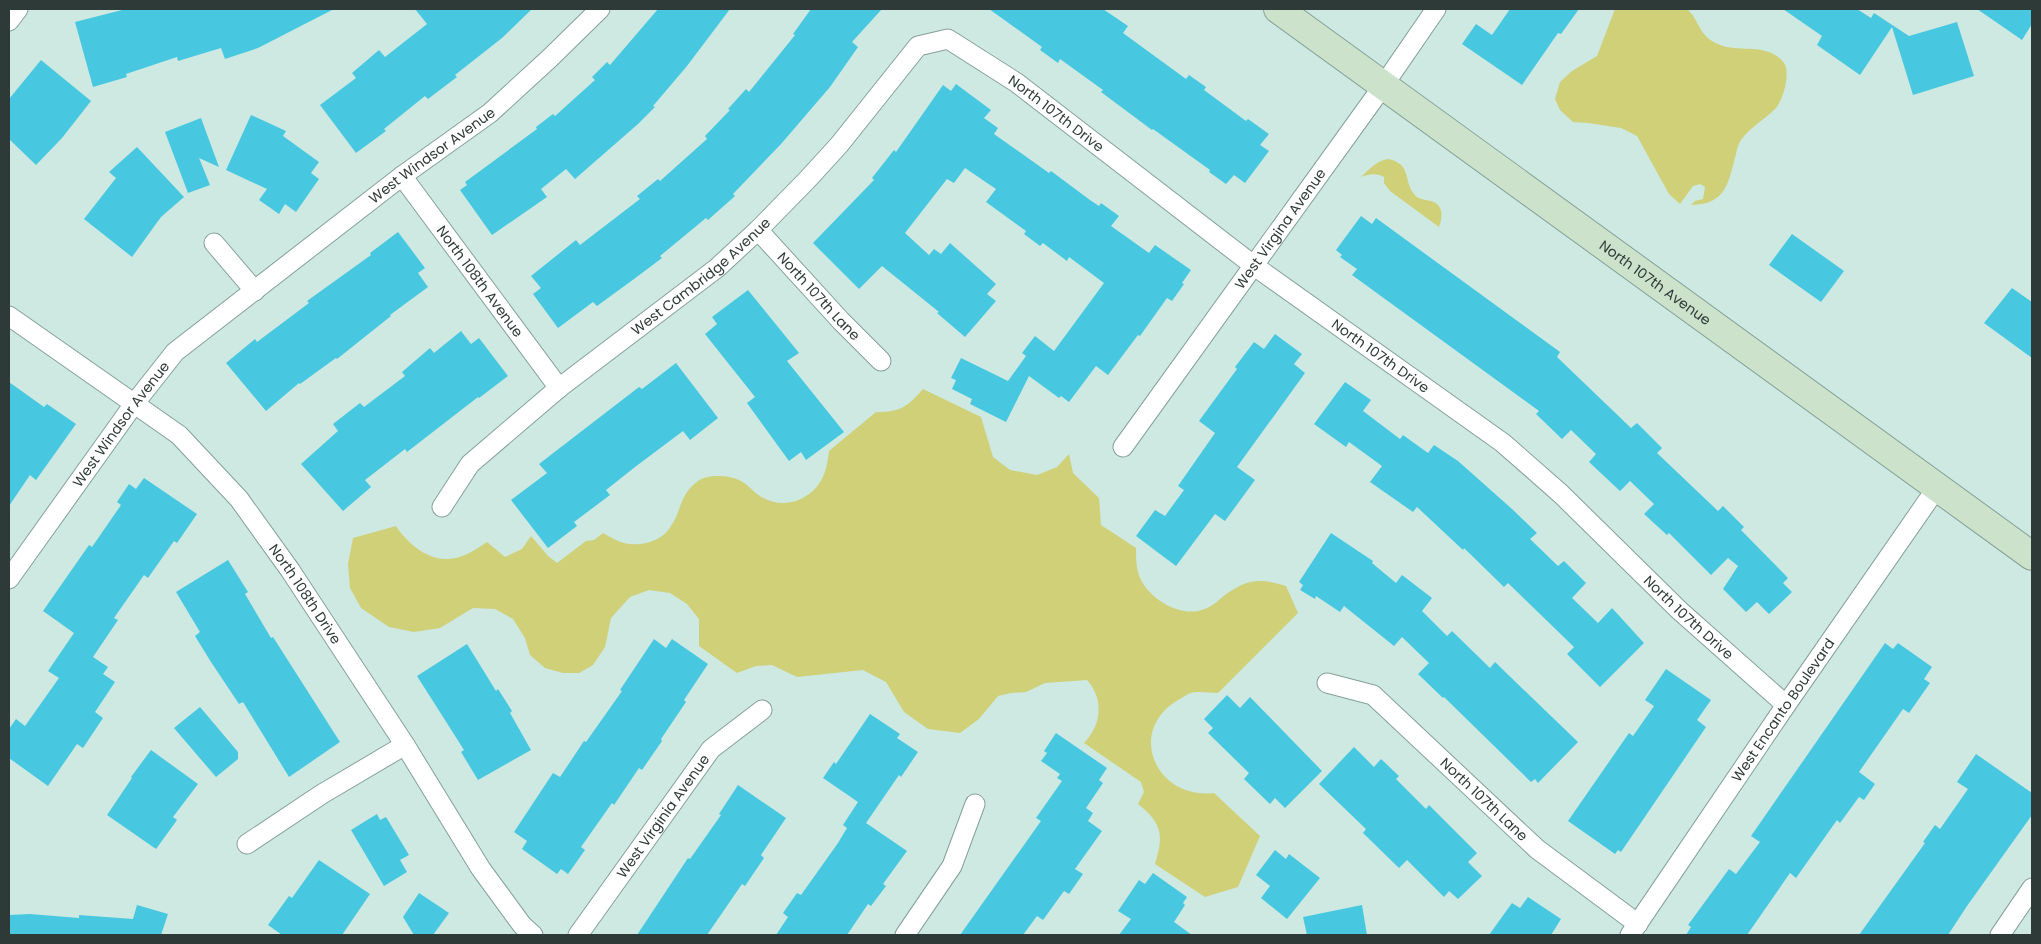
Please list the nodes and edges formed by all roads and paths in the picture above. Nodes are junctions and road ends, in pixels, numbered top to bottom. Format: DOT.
graph roads {
  1 [pos="18,9"];
  2 [pos="600,9"];
  3 [pos="1278,9"];
  4 [pos="1436,9"];
  5 [pos="9,21"];
  6 [pos="948,38"];
  7 [pos="1383,86"];
  8 [pos="402,176"];
  9 [pos="758,230"];
  10 [pos="214,244"];
  11 [pos="1253,265"];
  12 [pos="255,291"];
  13 [pos="9,316"];
  14 [pos="881,361"];
  15 [pos="559,388"];
  16 [pos="134,404"];
  17 [pos="1123,447"];
  18 [pos="1938,486"];
  19 [pos="442,508"];
  20 [pos="2032,556"];
  21 [pos="9,579"];
  22 [pos="1327,682"];
  23 [pos="1786,705"];
  24 [pos="762,710"];
  25 [pos="405,745"];
  26 [pos="975,804"];
  27 [pos="247,844"];
  28 [pos="2032,888"];
  29 [pos="1634,930"];
  30 [pos="533,935"];
  31 [pos="578,935"];
  32 [pos="905,935"];
  33 [pos="2000,935"];
  1 -- 5 [label="street"];
  2 -- 8 [label="street, West Windsor Avenue"];
  3 -- 7 [label="main road, North 107th Avenue"];
  4 -- 7 [label="street, West Virgina Avenue"];
  6 -- 9 [label="street, West Cambridge Avenue"];
  6 -- 11 [label="street, North 107th Drive"];
  7 -- 11 [label="street, West Virgina Avenue"];
  7 -- 18 [label="main road, North 107th Avenue"];
  8 -- 12 [label="street, West Windsor Avenue"];
  8 -- 15 [label="street, North 108th Avenue"];
  9 -- 14 [label="street, North 107th Lane"];
  9 -- 15 [label="street, West Cambridge Avenue"];
  10 -- 12 [label="street"];
  11 -- 17 [label="street, West Virgina Avenue"];
  11 -- 23 [label="street, North 107th Drive"];
  12 -- 16 [label="street, West Windsor Avenue"];
  13 -- 16 [label="street, North 108th Drive"];
  15 -- 19 [label="street, West Cambridge Avenue"];
  16 -- 21 [label="street, West Windsor Avenue"];
  16 -- 25 [label="street, North 108th Drive"];
  18 -- 20 [label="main road, North 107th Avenue"];
  18 -- 23 [label="street, West Encanto Boulevard"];
  22 -- 29 [label="street, North 107th Lane"];
  23 -- 29 [label="street, West Encanto Boulevard"];
  24 -- 31 [label="street, West Virginia Avenue"];
  25 -- 27 [label="street"];
  25 -- 30 [label="street, North 108th Drive"];
  26 -- 32 [label="street"];
  28 -- 33 [label="street"];
}
